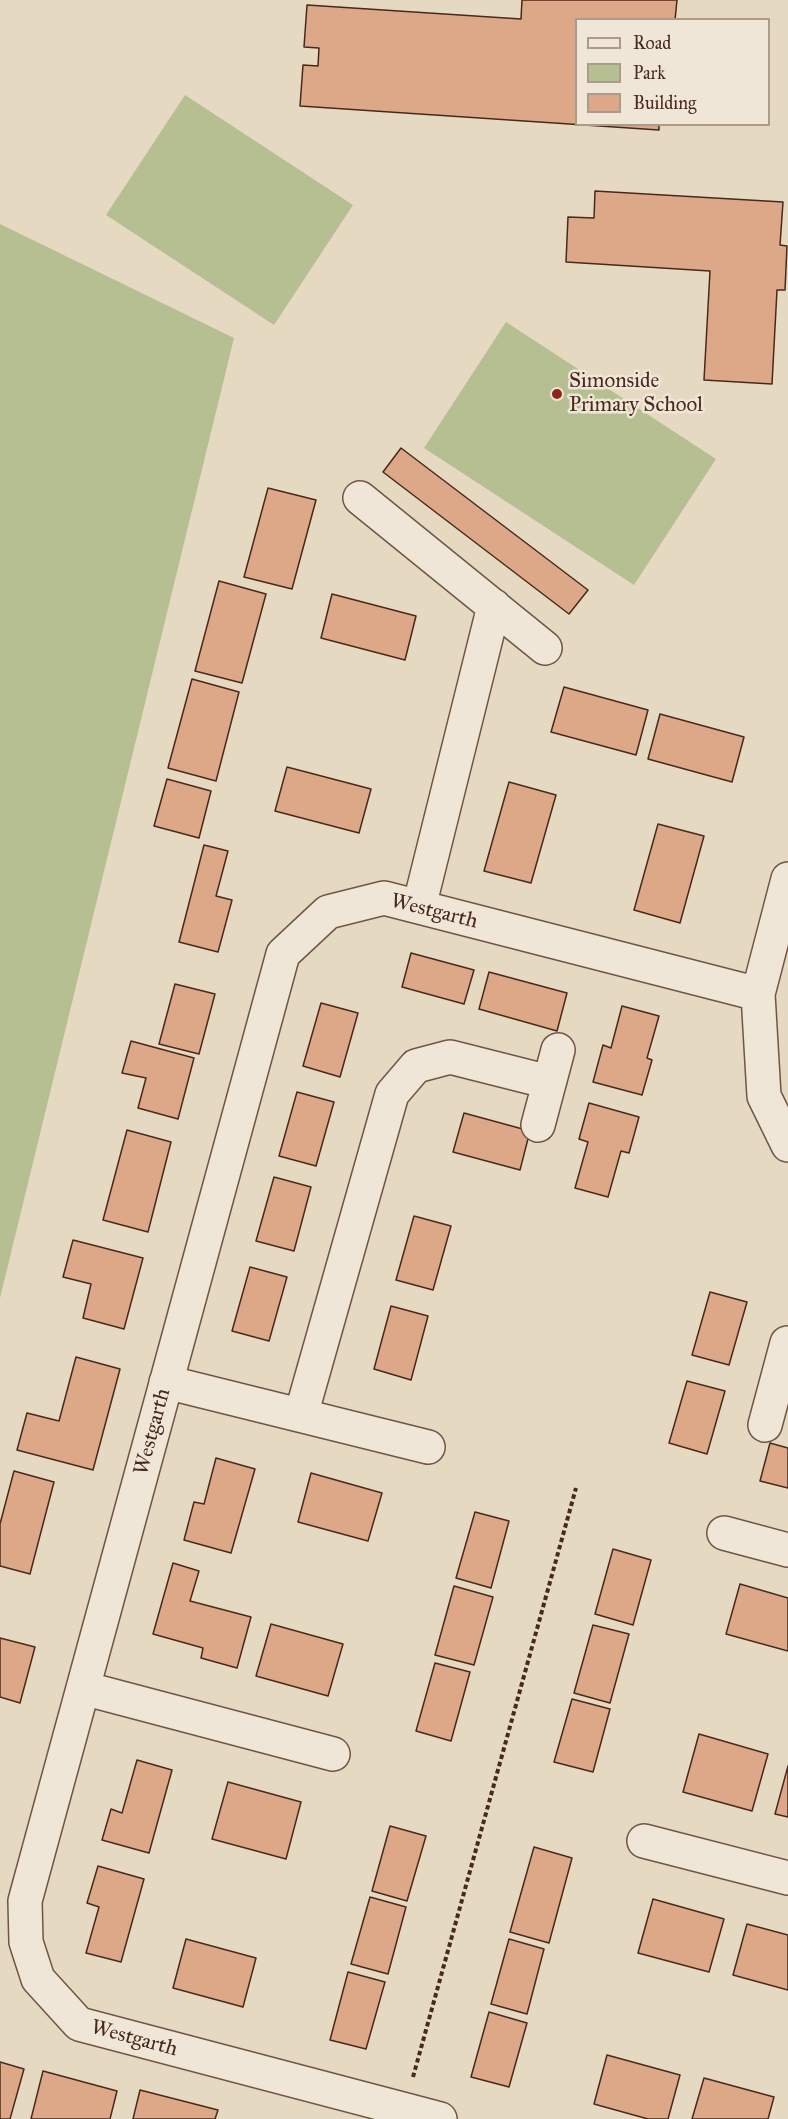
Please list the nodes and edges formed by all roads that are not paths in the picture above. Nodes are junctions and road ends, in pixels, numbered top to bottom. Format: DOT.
graph roads {
  1 [pos="360,498"];
  2 [pos="494,606"];
  3 [pos="545,648"];
  4 [pos="788,879"];
  5 [pos="418,907"];
  6 [pos="758,994"];
  7 [pos="558,1050"];
  8 [pos="549,1082"];
  9 [pos="538,1125"];
  10 [pos="788,1145"];
  11 [pos="787,1343"];
  12 [pos="166,1382"];
  13 [pos="782,1387"];
  14 [pos="302,1415"];
  15 [pos="765,1425"];
  16 [pos="428,1447"];
  17 [pos="724,1533"];
  18 [pos="788,1550"];
  19 [pos="83,1688"];
  20 [pos="333,1754"];
  21 [pos="644,1841"];
  22 [pos="788,1878"];
  23 [pos="440,2119"];
  1 -- 2 [label="street"];
  2 -- 3 [label="street"];
  2 -- 5 [label="street"];
  4 -- 6 [label="street"];
  5 -- 6 [label="street, Westgarth"];
  5 -- 12 [label="street, Westgarth"];
  6 -- 10 [label="street"];
  7 -- 8 [label="street"];
  8 -- 9 [label="street"];
  8 -- 14 [label="street"];
  11 -- 13 [label="street"];
  12 -- 14 [label="street"];
  12 -- 19 [label="street, Westgarth"];
  13 -- 15 [label="street"];
  14 -- 16 [label="street"];
  17 -- 18 [label="street"];
  19 -- 20 [label="street"];
  19 -- 23 [label="street, Westgarth"];
  21 -- 22 [label="street"];
}
